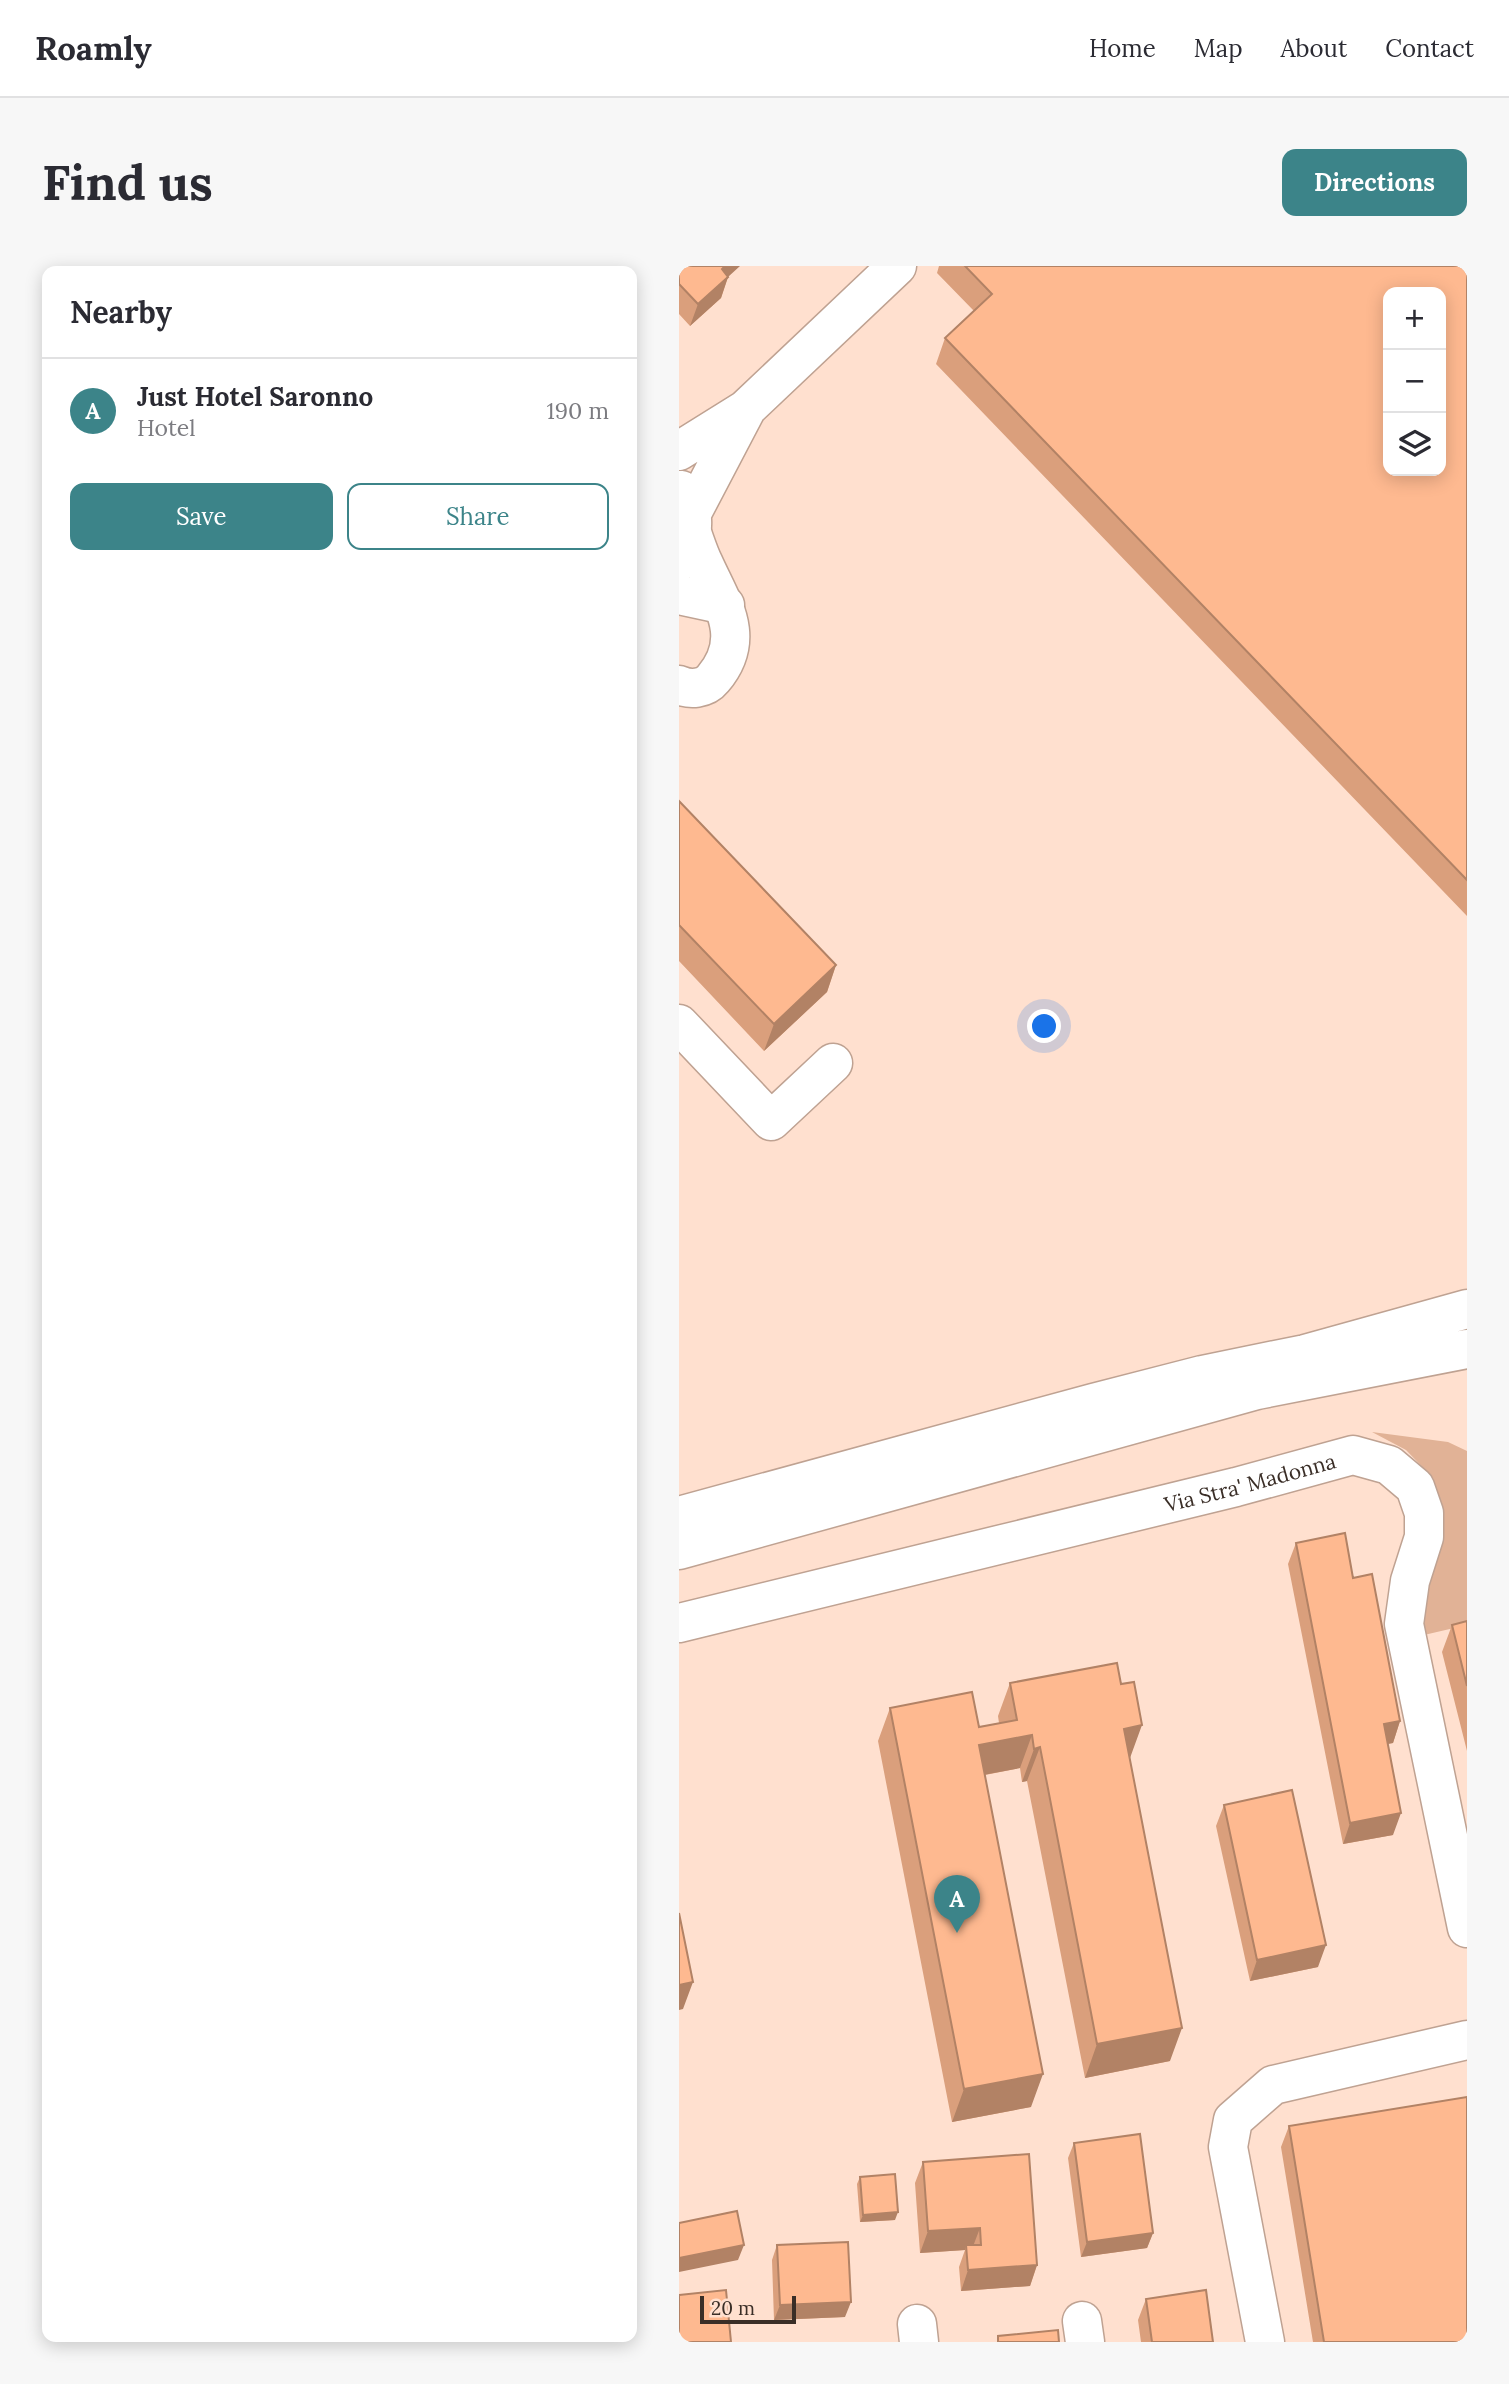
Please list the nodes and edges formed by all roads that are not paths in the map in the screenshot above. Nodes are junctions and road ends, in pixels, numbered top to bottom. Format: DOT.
graph roads {
  1 [pos="897,266"];
  2 [pos="746,409"];
  3 [pos="679,451"];
  4 [pos="685,524"];
  5 [pos="679,595"];
  6 [pos="725,605"];
  7 [pos="679,685"];
  8 [pos="679,1024"];
  9 [pos="833,1063"];
  10 [pos="1467,1309"];
  11 [pos="1467,1348"];
  12 [pos="1311,1366"];
  13 [pos="1467,1376"];
  14 [pos="679,1516"];
  15 [pos="679,1550"];
  16 [pos="679,1623"];
  17 [pos="1467,1928"];
  18 [pos="1467,2040"];
  19 [pos="1265,2342"];
  1 -- 2 [label="main road"];
  2 -- 3 [label="main road"];
  2 -- 4 [label="main road"];
  4 -- 6 [label="main road"];
  5 -- 6 [label="main road"];
  6 -- 7 [label="main road"];
  8 -- 9 [label="main road"];
  10 -- 12 [label="main road"];
  11 -- 12 [label="main road"];
  12 -- 13 [label="main road"];
  12 -- 14 [label="main road"];
  12 -- 15 [label="main road"];
  16 -- 17 [label="main road, Via Stra' Madonna"];
  18 -- 19 [label="main road"];
}
